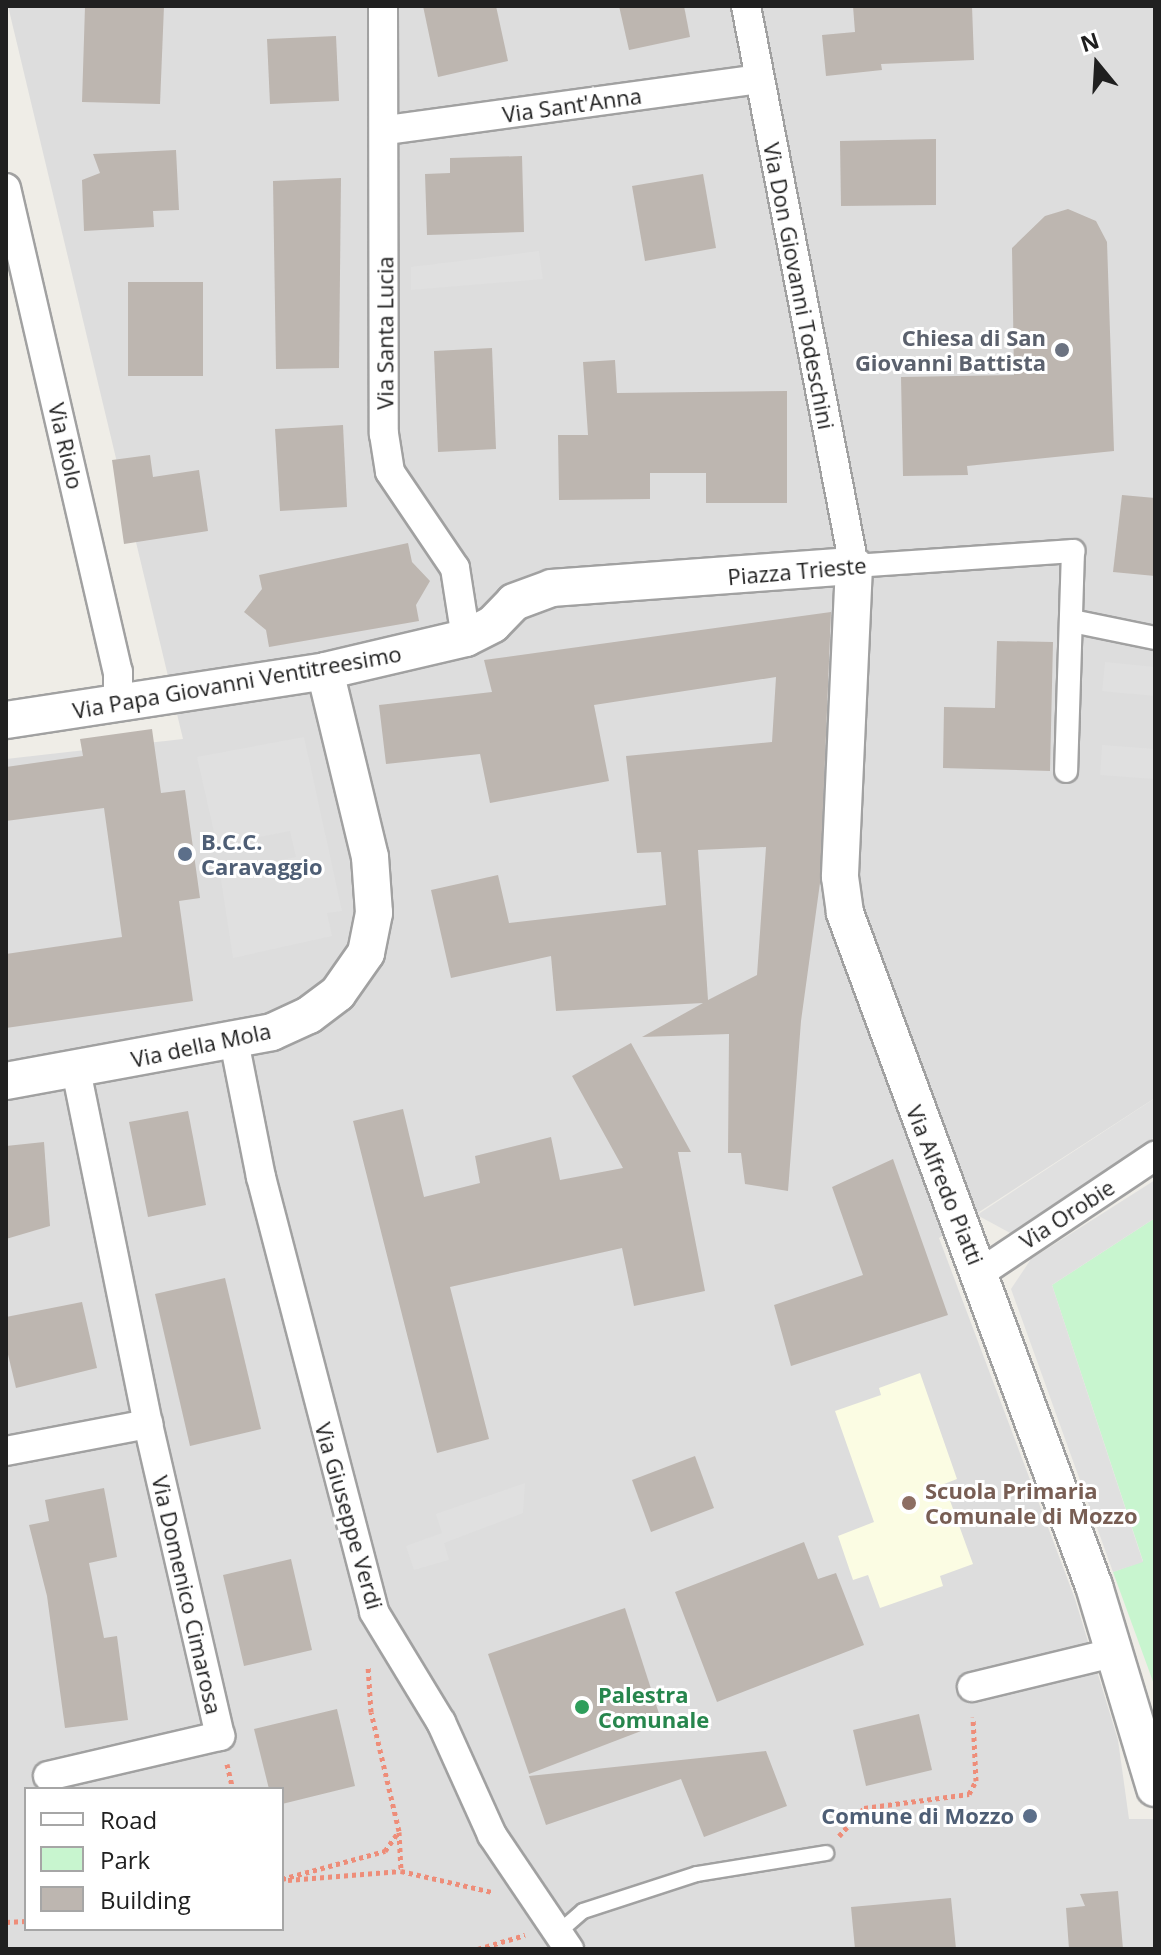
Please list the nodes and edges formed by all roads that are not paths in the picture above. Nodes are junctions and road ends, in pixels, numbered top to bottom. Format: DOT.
graph roads {
  1 [pos="383,6"];
  2 [pos="746,6"];
  3 [pos="758,79"];
  4 [pos="387,130"];
  5 [pos="6,188"];
  6 [pos="854,566"];
  7 [pos="1072,621"];
  8 [pos="466,638"];
  9 [pos="1155,638"];
  10 [pos="325,671"];
  11 [pos="118,706"];
  12 [pos="6,720"];
  13 [pos="1066,771"];
  14 [pos="234,1041"];
  15 [pos="76,1070"];
  16 [pos="6,1081"];
  17 [pos="1155,1156"];
  18 [pos="980,1273"];
  19 [pos="148,1424"];
  20 [pos="6,1451"];
  21 [pos="1117,1652"];
  22 [pos="972,1687"];
  23 [pos="48,1776"];
  24 [pos="1155,1788"];
  25 [pos="826,1853"];
  26 [pos="565,1940"];
  1 -- 4 [label="street, Via Santa Lucia"];
  2 -- 3 [label="street, Via Don Giovanni Todeschini"];
  3 -- 4 [label="street, Via Sant'Anna"];
  3 -- 6 [label="street, Via Don Giovanni Todeschini"];
  4 -- 8 [label="street, Via Santa Lucia"];
  5 -- 11 [label="street, Via Riolo"];
  6 -- 7 [label="street, Piazza Trieste"];
  6 -- 8 [label="street, Piazza Trieste"];
  6 -- 18 [label="street, Via Alfredo Piatti"];
  7 -- 9 [label="street"];
  7 -- 13 [label="street, Piazza Trieste"];
  8 -- 10 [label="street, Via Papa Giovanni Ventitreesimo"];
  10 -- 11 [label="street, Via Papa Giovanni Ventitreesimo"];
  10 -- 14 [label="street, Via della Mola"];
  11 -- 12 [label="street, Via Papa Giovanni Ventitreesimo"];
  14 -- 15 [label="street, Via della Mola"];
  14 -- 26 [label="street, Via Giuseppe Verdi"];
  15 -- 16 [label="street, Via della Mola"];
  15 -- 19 [label="street, Via Domenico Cimarosa"];
  17 -- 18 [label="street, Via Orobie"];
  18 -- 21 [label="street, Via Alfredo Piatti"];
  19 -- 20 [label="street"];
  19 -- 23 [label="street, Via Domenico Cimarosa"];
  21 -- 22 [label="street"];
  21 -- 24 [label="street, Via Alfredo Piatti"];
  25 -- 26 [label="lane"];
}
